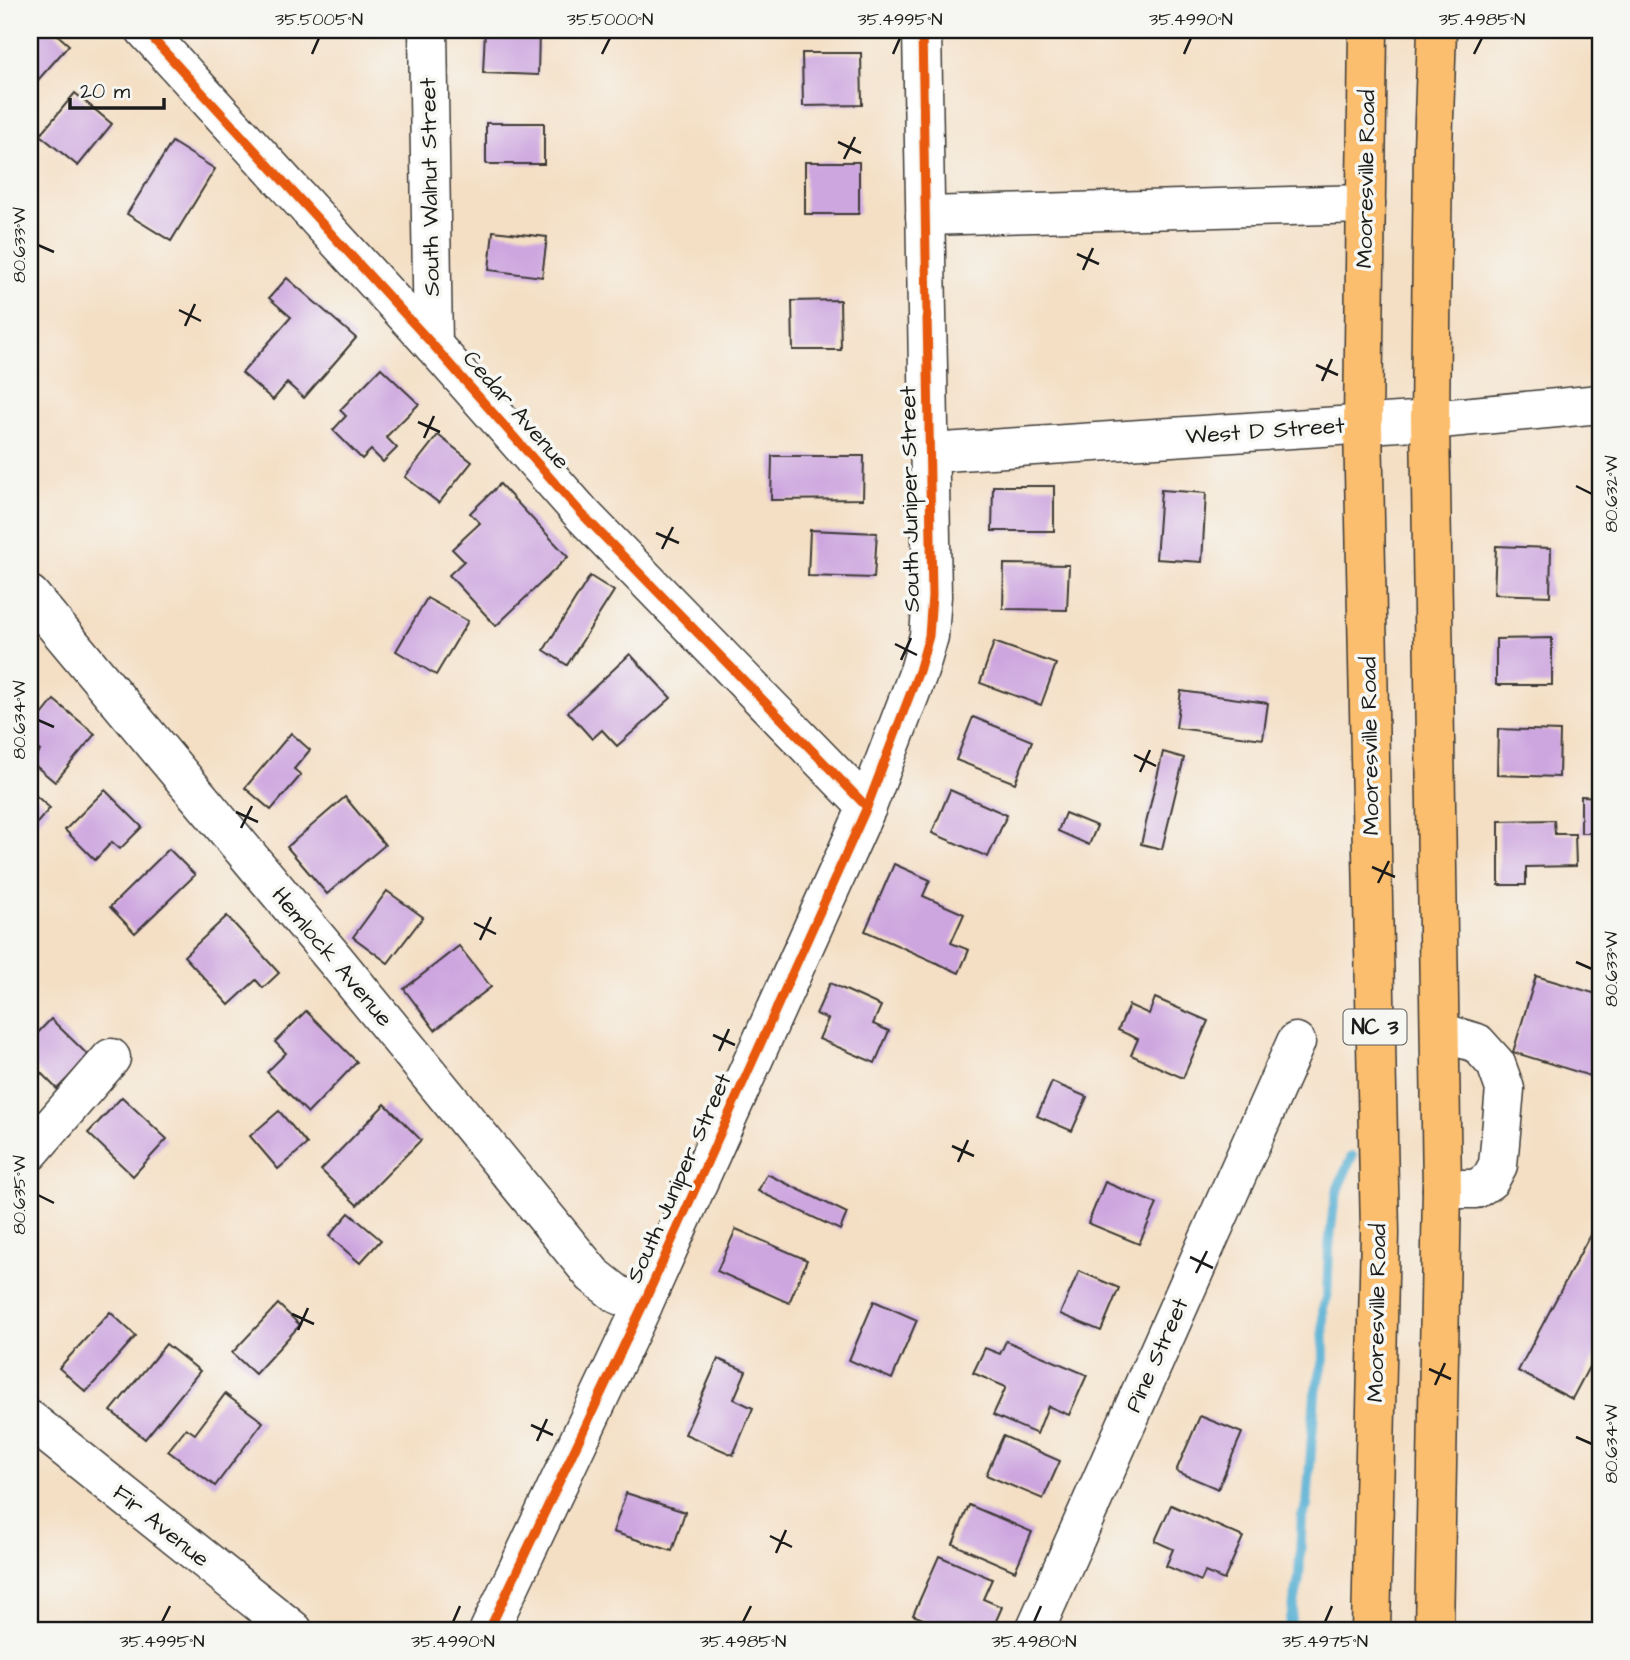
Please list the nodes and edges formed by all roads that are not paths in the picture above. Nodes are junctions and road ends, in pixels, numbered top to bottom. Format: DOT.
graph roads {
  1 [pos="145,30"];
  2 [pos="428,30"];
  3 [pos="922,30"];
  4 [pos="1368,30"];
  5 [pos="1437,30"];
  6 [pos="1366,204"];
  7 [pos="925,216"];
  8 [pos="433,345"];
  9 [pos="1600,404"];
  10 [pos="1430,420"];
  11 [pos="1363,424"];
  12 [pos="929,453"];
  13 [pos="30,595"];
  14 [pos="867,807"];
  15 [pos="1440,1032"];
  16 [pos="1296,1042"];
  17 [pos="111,1058"];
  18 [pos="30,1152"];
  19 [pos="1441,1189"];
  20 [pos="643,1305"];
  21 [pos="30,1420"];
  22 [pos="293,1630"];
  23 [pos="489,1630"];
  24 [pos="1035,1630"];
  25 [pos="1371,1630"];
  26 [pos="1434,1630"];
  1 -- 8 [label="street, Cedar Avenue"];
  2 -- 8 [label="street, South Walnut Street"];
  3 -- 7 [label="street, South Juniper Street"];
  4 -- 6 [label="main road, Mooresville Road"];
  5 -- 10 [label="main road"];
  6 -- 7 [label="street"];
  6 -- 11 [label="main road, Mooresville Road"];
  7 -- 12 [label="street, South Juniper Street"];
  8 -- 14 [label="street, Cedar Avenue"];
  9 -- 10 [label="street, West D Street"];
  10 -- 11 [label="street, West D Street"];
  10 -- 15 [label="main road"];
  11 -- 12 [label="street, West D Street"];
  11 -- 25 [label="main road, Mooresville Road / NC 3"];
  12 -- 14 [label="street, South Juniper Street"];
  13 -- 20 [label="street, Hemlock Avenue"];
  14 -- 20 [label="street, South Juniper Street"];
  15 -- 19 [label="main road"];
  15 -- 19 [label="street"];
  16 -- 24 [label="street, Pine Street"];
  17 -- 18 [label="street"];
  19 -- 26 [label="main road"];
  20 -- 23 [label="street, South Juniper Street"];
  21 -- 22 [label="street, Fir Avenue"];
}
